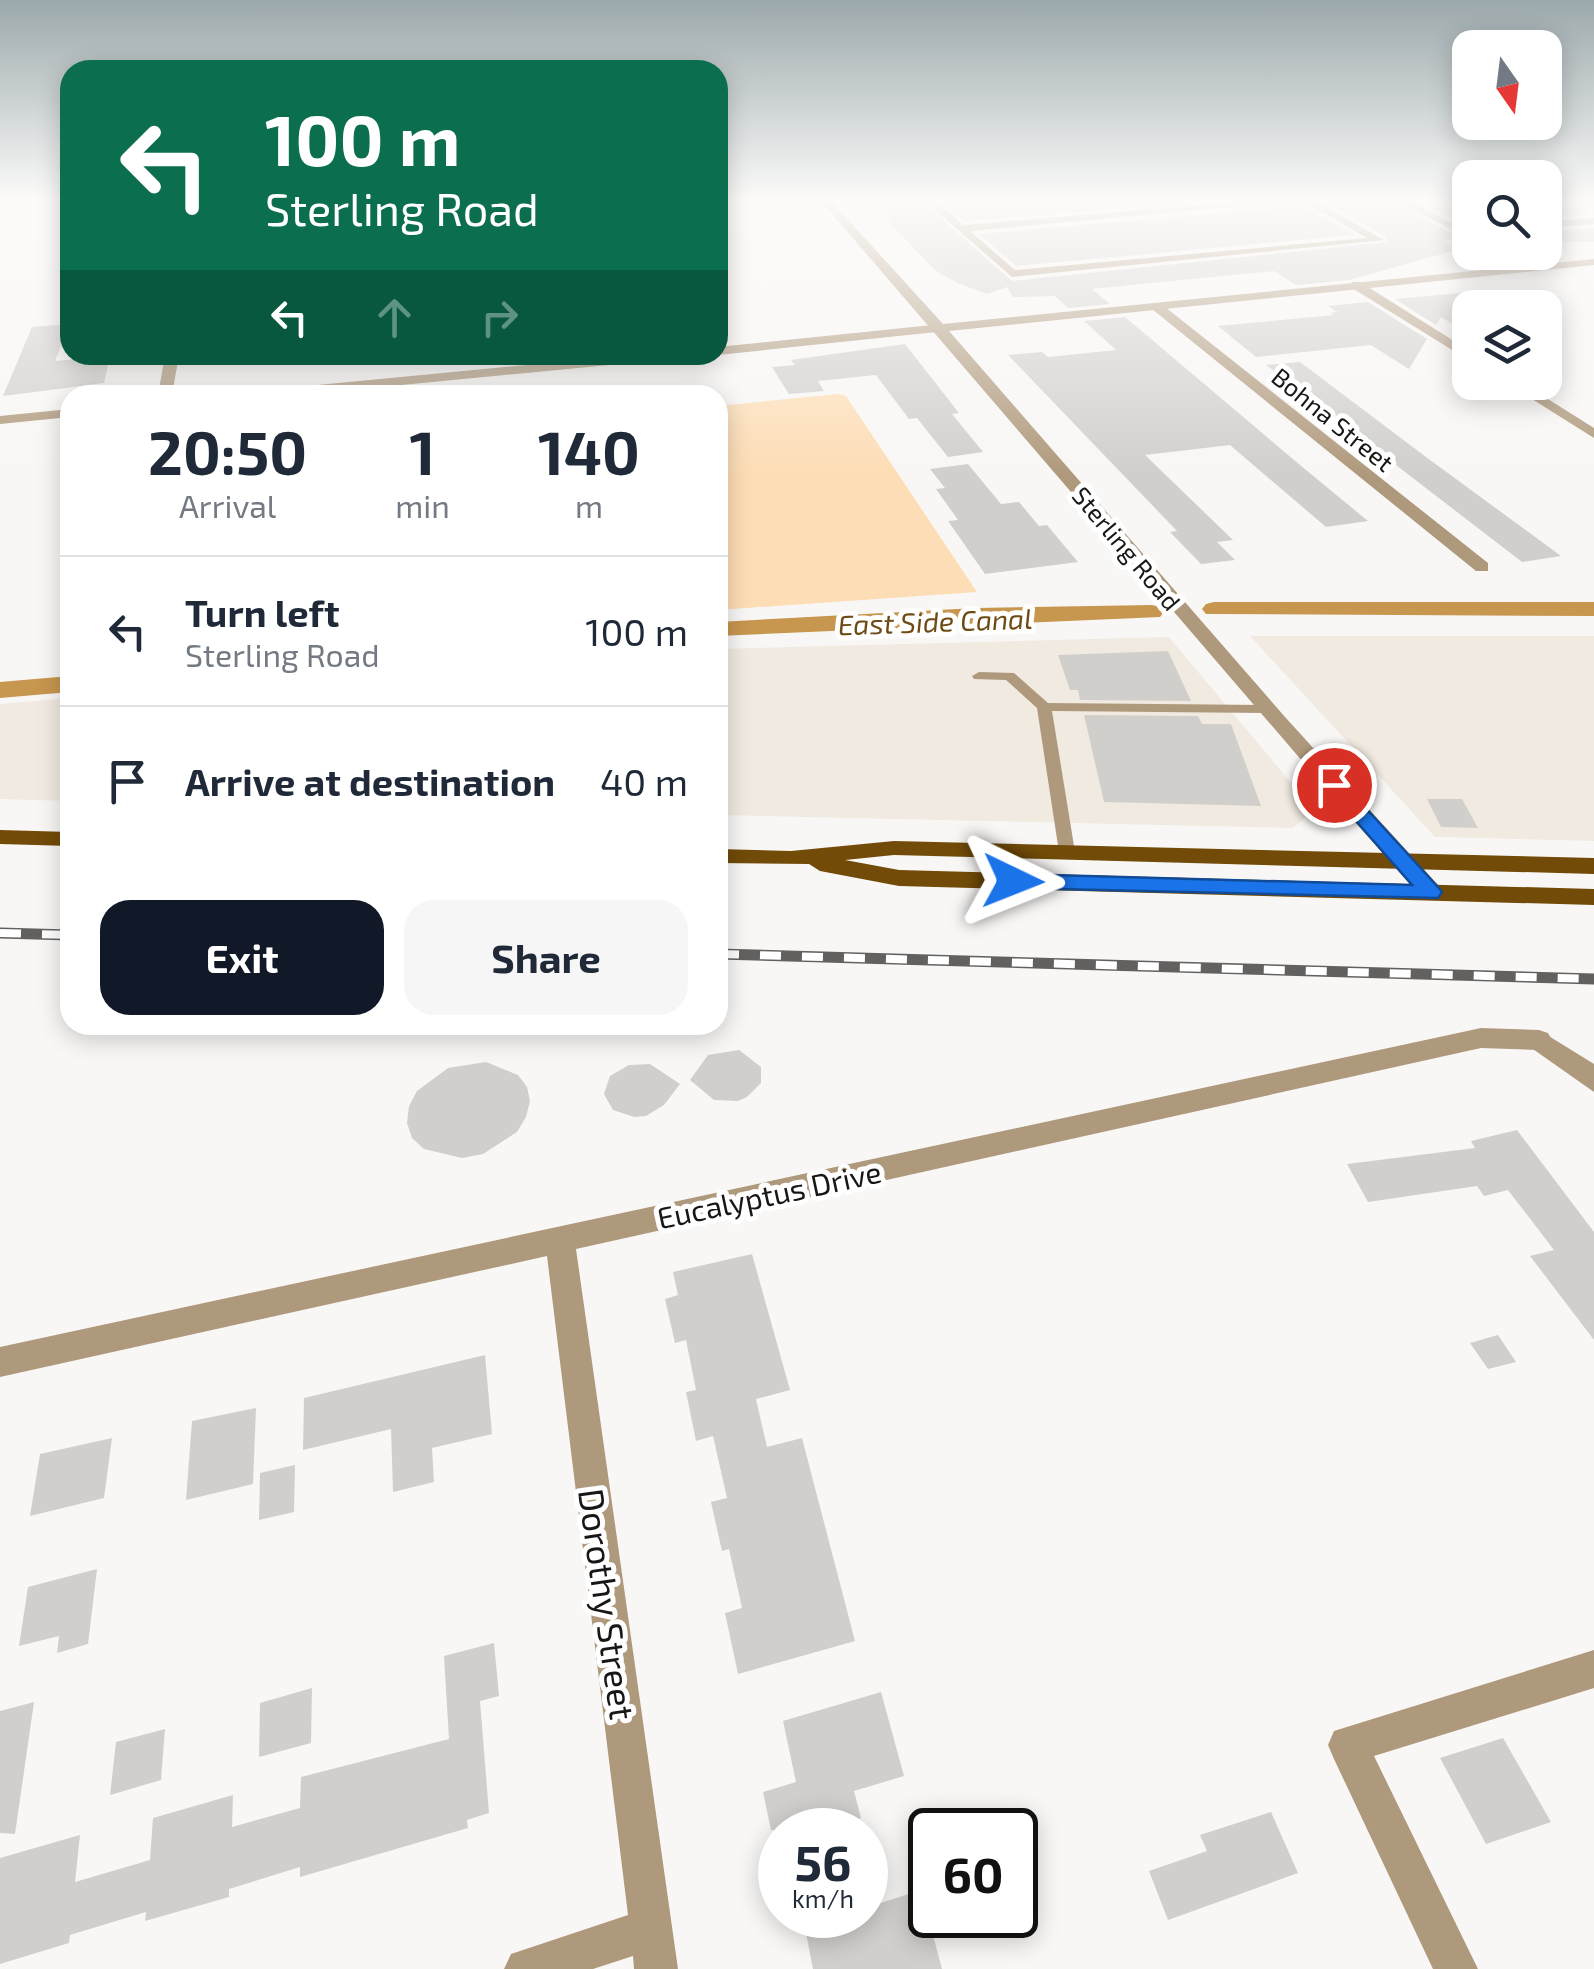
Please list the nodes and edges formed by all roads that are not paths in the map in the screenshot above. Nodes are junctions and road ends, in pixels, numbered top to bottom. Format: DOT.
graph roads {
  1 [pos="910,293"];
  2 [pos="1287,293"];
  3 [pos="1367,293"];
  4 [pos="1156,306"];
  5 [pos="942,328"];
  6 [pos="1452,346"];
  7 [pos="728,349"];
  8 [pos="570,365"];
  9 [pos="367,385"];
  10 [pos="1540,400"];
  11 [pos="60,414"];
  12 [pos="0,420"];
  13 [pos="1594,434"];
  14 [pos="1482,566"];
  15 [pos="979,676"];
  16 [pos="1044,707"];
  17 [pos="1266,709"];
  18 [pos="0,837"];
  19 [pos="60,839"];
  20 [pos="1067,852"];
  21 [pos="728,856"];
  22 [pos="791,858"];
  23 [pos="1403,862"];
  24 [pos="1594,866"];
  25 [pos="1431,892"];
  26 [pos="1594,897"];
  27 [pos="1594,1081"];
  28 [pos="560,1240"];
  29 [pos="0,1362"];
  30 [pos="1594,1669"];
  31 [pos="654,1949"];
  32 [pos="526,1969"];
  33 [pos="1456,1969"];
  1 -- 5 [label="street, Sterling Road"];
  2 -- 4 [label="street"];
  3 -- 6 [label="street"];
  4 -- 5 [label="street"];
  4 -- 14 [label="street, Bohna Street"];
  5 -- 7 [label="street"];
  5 -- 17 [label="street, Sterling Road"];
  8 -- 9 [label="street"];
  10 -- 13 [label="street"];
  11 -- 12 [label="street"];
  15 -- 16 [label="lane"];
  16 -- 17 [label="lane"];
  16 -- 20 [label="lane"];
  17 -- 23 [label="street, Sterling Road"];
  18 -- 19 [label="main road"];
  20 -- 22 [label="main road"];
  20 -- 23 [label="main road"];
  21 -- 22 [label="main road"];
  22 -- 25 [label="main road"];
  23 -- 24 [label="main road"];
  23 -- 25 [label="street, Sterling Road"];
  25 -- 26 [label="main road"];
  27 -- 28 [label="street, Eucalyptus Drive"];
  28 -- 29 [label="street, Eucalyptus Drive"];
  28 -- 31 [label="street, Dorothy Street"];
  30 -- 33 [label="street"];
  31 -- 32 [label="street"];
}
